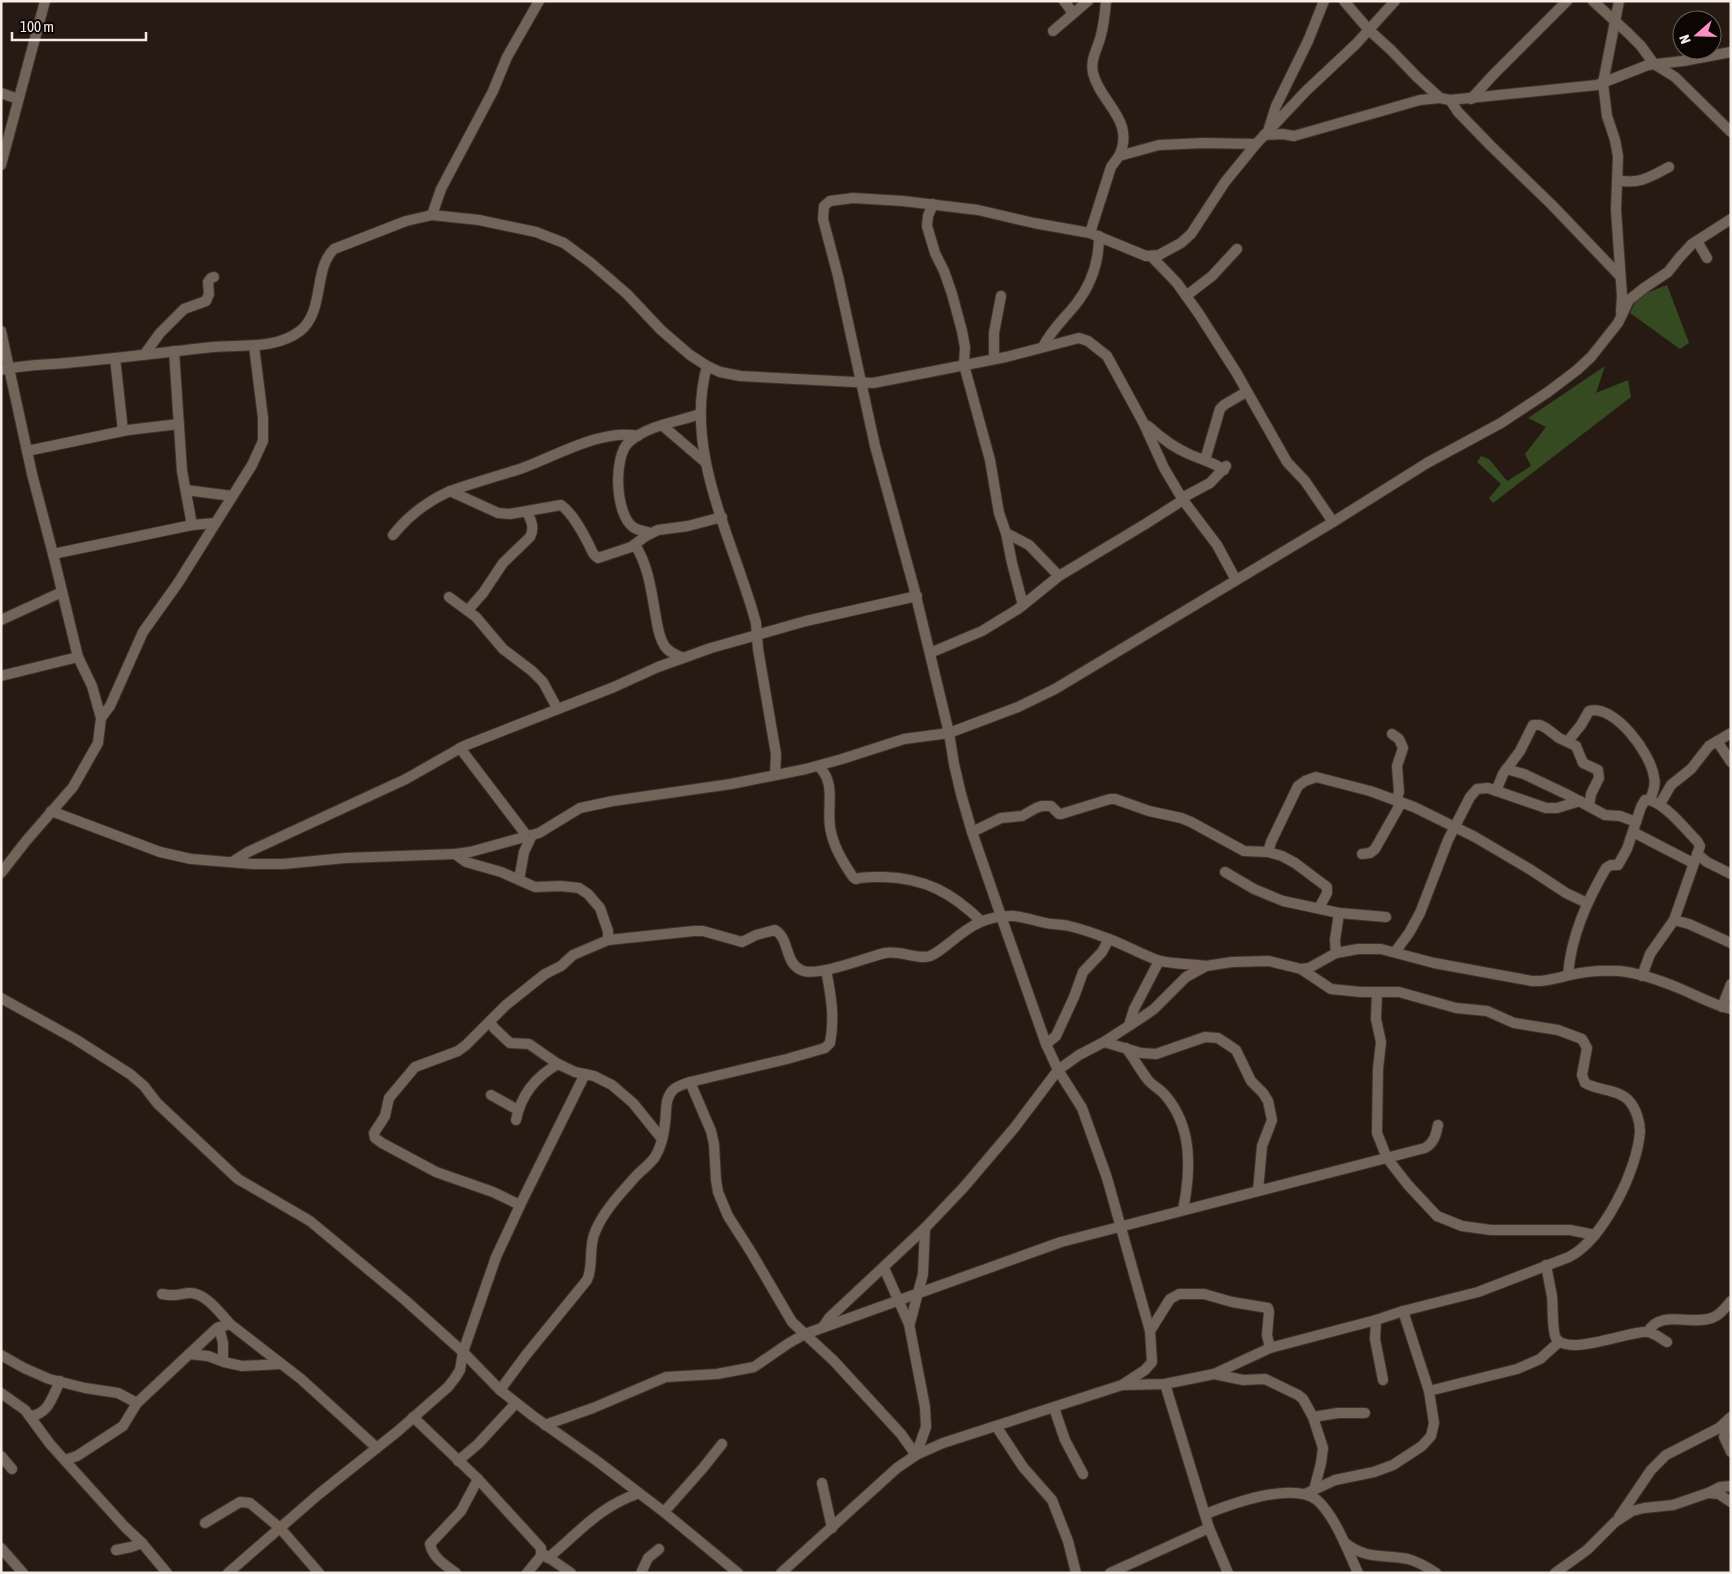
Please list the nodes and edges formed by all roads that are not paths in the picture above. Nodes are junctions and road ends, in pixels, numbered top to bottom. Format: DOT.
graph roads {
  1 [pos="45,1"];
  2 [pos="540,1"];
  3 [pos="1064,1"];
  4 [pos="1088,1"];
  5 [pos="1106,1"];
  6 [pos="1324,1"];
  7 [pos="1344,1"];
  8 [pos="1395,1"];
  9 [pos="1568,1"];
  10 [pos="1593,1"];
  11 [pos="1619,1"];
  12 [pos="1073,13"];
  13 [pos="1614,21"];
  14 [pos="1369,30"];
  15 [pos="1053,31"];
  16 [pos="1731,52"];
  17 [pos="1654,64"];
  18 [pos="1603,83"];
  19 [pos="1,93"];
  20 [pos="1471,98"];
  21 [pos="18,99"];
  22 [pos="1445,99"];
  23 [pos="1267,132"];
  24 [pos="1731,132"];
  25 [pos="1256,144"];
  26 [pos="1119,156"];
  27 [pos="1,165"];
  28 [pos="1669,167"];
  29 [pos="1617,180"];
  30 [pos="933,204"];
  31 [pos="432,215"];
  32 [pos="1731,219"];
  33 [pos="1095,234"];
  34 [pos="1697,241"];
  35 [pos="1237,249"];
  36 [pos="1150,256"];
  37 [pos="1707,258"];
  38 [pos="214,276"];
  39 [pos="1620,276"];
  40 [pos="1001,296"];
  41 [pos="1186,296"];
  42 [pos="1620,315"];
  43 [pos="1,331"];
  44 [pos="254,346"];
  45 [pos="1043,347"];
  46 [pos="174,351"];
  47 [pos="144,355"];
  48 [pos="115,358"];
  49 [pos="994,360"];
  50 [pos="964,365"];
  51 [pos="707,366"];
  52 [pos="5,369"];
  53 [pos="861,382"];
  54 [pos="1246,392"];
  55 [pos="700,414"];
  56 [pos="1143,422"];
  57 [pos="178,424"];
  58 [pos="663,426"];
  59 [pos="123,431"];
  60 [pos="638,436"];
  61 [pos="27,451"];
  62 [pos="1205,460"];
  63 [pos="705,462"];
  64 [pos="186,490"];
  65 [pos="450,491"];
  66 [pos="232,496"];
  67 [pos="1182,499"];
  68 [pos="528,512"];
  69 [pos="722,517"];
  70 [pos="1333,522"];
  71 [pos="215,523"];
  72 [pos="192,525"];
  73 [pos="1006,532"];
  74 [pos="651,533"];
  75 [pos="393,534"];
  76 [pos="635,545"];
  77 [pos="53,554"];
  78 [pos="1060,576"];
  79 [pos="1236,580"];
  80 [pos="62,592"];
  81 [pos="916,596"];
  82 [pos="449,597"];
  83 [pos="1023,605"];
  84 [pos="468,610"];
  85 [pos="1,620"];
  86 [pos="757,636"];
  87 [pos="930,653"];
  88 [pos="78,657"];
  89 [pos="683,658"];
  90 [pos="1,676"];
  91 [pos="557,708"];
  92 [pos="101,718"];
  93 [pos="949,733"];
  94 [pos="1731,733"];
  95 [pos="1392,734"];
  96 [pos="1568,741"];
  97 [pos="1717,741"];
  98 [pos="460,748"];
  99 [pos="1731,762"];
  100 [pos="818,766"];
  101 [pos="1506,769"];
  102 [pos="775,774"];
  103 [pos="1496,791"];
  104 [pos="1650,800"];
  105 [pos="1398,802"];
  106 [pos="1584,804"];
  107 [pos="1660,804"];
  108 [pos="51,812"];
  109 [pos="1635,827"];
  110 [pos="1455,828"];
  111 [pos="972,832"];
  112 [pos="529,836"];
  113 [pos="1268,852"];
  114 [pos="455,854"];
  115 [pos="1362,854"];
  116 [pos="1695,859"];
  117 [pos="232,862"];
  118 [pos="1225,872"];
  119 [pos="1,873"];
  120 [pos="1731,874"];
  121 [pos="519,880"];
  122 [pos="1587,903"];
  123 [pos="1319,908"];
  124 [pos="1339,913"];
  125 [pos="1001,916"];
  126 [pos="1386,917"];
  127 [pos="1674,920"];
  128 [pos="981,921"];
  129 [pos="1109,939"];
  130 [pos="608,940"];
  131 [pos="1731,943"];
  132 [pos="1395,952"];
  133 [pos="1336,953"];
  134 [pos="1159,961"];
  135 [pos="1206,966"];
  136 [pos="1301,969"];
  137 [pos="826,970"];
  138 [pos="1568,975"];
  139 [pos="1642,976"];
  140 [pos="1731,984"];
  141 [pos="1377,992"];
  142 [pos="1,998"];
  143 [pos="1726,1008"];
  144 [pos="490,1022"];
  145 [pos="1128,1025"];
  146 [pos="1104,1042"];
  147 [pos="1046,1044"];
  148 [pos="1126,1048"];
  149 [pos="558,1064"];
  150 [pos="1058,1070"];
  151 [pos="585,1074"];
  152 [pos="690,1082"];
  153 [pos="491,1095"];
  154 [pos="1438,1125"];
  155 [pos="662,1139"];
  156 [pos="1387,1158"];
  157 [pos="1258,1191"];
  158 [pos="520,1205"];
  159 [pos="1183,1210"];
  160 [pos="1122,1227"];
  161 [pos="925,1228"];
  162 [pos="1595,1236"];
  163 [pos="1546,1265"];
  164 [pos="884,1268"];
  165 [pos="918,1292"];
  166 [pos="162,1294"];
  167 [pos="899,1300"];
  168 [pos="1731,1301"];
  169 [pos="1403,1311"];
  170 [pos="1376,1320"];
  171 [pos="230,1324"];
  172 [pos="910,1324"];
  173 [pos="219,1327"];
  174 [pos="823,1327"];
  175 [pos="1150,1331"];
  176 [pos="1648,1332"];
  177 [pos="806,1334"];
  178 [pos="1560,1342"];
  179 [pos="1667,1342"];
  180 [pos="1270,1348"];
  181 [pos="463,1352"];
  182 [pos="1,1354"];
  183 [pos="189,1354"];
  184 [pos="223,1361"];
  185 [pos="281,1364"];
  186 [pos="1214,1374"];
  187 [pos="1383,1380"];
  188 [pos="60,1382"];
  189 [pos="1164,1384"];
  190 [pos="1122,1386"];
  191 [pos="500,1390"];
  192 [pos="1429,1391"];
  193 [pos="1,1393"];
  194 [pos="137,1403"];
  195 [pos="516,1403"];
  196 [pos="1054,1408"];
  197 [pos="1365,1413"];
  198 [pos="30,1416"];
  199 [pos="413,1417"];
  200 [pos="1313,1417"];
  201 [pos="1729,1419"];
  202 [pos="545,1426"];
  203 [pos="996,1426"];
  204 [pos="722,1444"];
  205 [pos="377,1448"];
  206 [pos="1731,1452"];
  207 [pos="916,1455"];
  208 [pos="1,1456"];
  209 [pos="65,1460"];
  210 [pos="458,1460"];
  211 [pos="12,1469"];
  212 [pos="1083,1474"];
  213 [pos="478,1479"];
  214 [pos="822,1482"];
  215 [pos="1731,1486"];
  216 [pos="1309,1492"];
  217 [pos="1708,1492"];
  218 [pos="639,1493"];
  219 [pos="1731,1502"];
  220 [pos="664,1512"];
  221 [pos="1206,1514"];
  222 [pos="1615,1522"];
  223 [pos="204,1523"];
  224 [pos="280,1528"];
  225 [pos="832,1528"];
  226 [pos="1209,1528"];
  227 [pos="142,1543"];
  228 [pos="1344,1543"];
  229 [pos="1,1548"];
  230 [pos="659,1549"];
  231 [pos="116,1550"];
  232 [pos="545,1555"];
  233 [pos="451,1572"];
  234 [pos="24,1573"];
  235 [pos="167,1573"];
  236 [pos="228,1573"];
  237 [pos="319,1573"];
  238 [pos="527,1573"];
  239 [pos="570,1573"];
  240 [pos="641,1573"];
  241 [pos="738,1573"];
  242 [pos="781,1573"];
  243 [pos="1076,1573"];
  244 [pos="1110,1573"];
  245 [pos="1228,1573"];
  246 [pos="1358,1573"];
  247 [pos="1436,1573"];
  248 [pos="1555,1573"];
  1 -- 21 [label="street"];
  2 -- 31 [label="street"];
  3 -- 12 [label="street"];
  4 -- 12 [label="street"];
  5 -- 26 [label="street"];
  6 -- 23 [label="street"];
  7 -- 14 [label="street"];
  8 -- 14 [label="street"];
  9 -- 20 [label="street"];
  10 -- 13 [label="street"];
  11 -- 13 [label="street"];
  12 -- 15 [label="street"];
  13 -- 17 [label="street"];
  13 -- 18 [label="street"];
  14 -- 22 [label="street"];
  14 -- 23 [label="street"];
  16 -- 17 [label="street"];
  17 -- 18 [label="street"];
  17 -- 24 [label="street"];
  18 -- 20 [label="street"];
  18 -- 29 [label="street"];
  19 -- 21 [label="street"];
  20 -- 22 [label="street"];
  21 -- 27 [label="street"];
  22 -- 23 [label="street"];
  22 -- 39 [label="street"];
  23 -- 25 [label="street"];
  25 -- 26 [label="street"];
  25 -- 36 [label="street"];
  26 -- 33 [label="street"];
  28 -- 29 [label="street"];
  29 -- 39 [label="street"];
  30 -- 33 [label="street"];
  30 -- 50 [label="street"];
  30 -- 53 [label="street"];
  31 -- 44 [label="street"];
  31 -- 51 [label="street"];
  32 -- 34 [label="street"];
  33 -- 36 [label="street"];
  33 -- 45 [label="street"];
  34 -- 37 [label="street"];
  34 -- 42 [label="street"];
  35 -- 41 [label="street"];
  36 -- 41 [label="street"];
  38 -- 47 [label="street"];
  39 -- 42 [label="street"];
  40 -- 49 [label="street"];
  41 -- 54 [label="street"];
  42 -- 70 [label="street"];
  43 -- 52 [label="street"];
  44 -- 46 [label="street"];
  44 -- 66 [label="street"];
  45 -- 49 [label="street"];
  45 -- 56 [label="street"];
  46 -- 47 [label="street"];
  46 -- 57 [label="street"];
  47 -- 48 [label="street"];
  48 -- 52 [label="street"];
  48 -- 59 [label="street"];
  49 -- 50 [label="street"];
  50 -- 53 [label="street"];
  50 -- 73 [label="street"];
  51 -- 53 [label="street"];
  51 -- 55 [label="street"];
  52 -- 61 [label="street"];
  53 -- 81 [label="street"];
  54 -- 62 [label="street"];
  54 -- 70 [label="street"];
  55 -- 58 [label="street"];
  55 -- 63 [label="street"];
  56 -- 62 [label="street"];
  56 -- 67 [label="street"];
  57 -- 59 [label="street"];
  57 -- 64 [label="street"];
  58 -- 60 [label="street"];
  58 -- 63 [label="street"];
  59 -- 61 [label="street"];
  60 -- 65 [label="street"];
  60 -- 74 [label="street"];
  61 -- 77 [label="street"];
  62 -- 67 [label="street"];
  63 -- 69 [label="street"];
  64 -- 66 [label="street"];
  64 -- 72 [label="street"];
  65 -- 68 [label="street"];
  65 -- 75 [label="street"];
  66 -- 71 [label="street"];
  67 -- 78 [label="street"];
  67 -- 79 [label="street"];
  68 -- 76 [label="street"];
  68 -- 84 [label="street"];
  69 -- 74 [label="street"];
  69 -- 86 [label="street"];
  70 -- 79 [label="street"];
  71 -- 72 [label="street"];
  71 -- 92 [label="street"];
  72 -- 77 [label="street"];
  73 -- 78 [label="street"];
  73 -- 83 [label="street"];
  74 -- 76 [label="street"];
  76 -- 89 [label="street"];
  77 -- 80 [label="street"];
  78 -- 83 [label="street"];
  79 -- 93 [label="street"];
  80 -- 85 [label="street"];
  80 -- 88 [label="street"];
  81 -- 86 [label="street"];
  81 -- 87 [label="street"];
  82 -- 84 [label="street"];
  83 -- 87 [label="street"];
  84 -- 91 [label="street"];
  86 -- 89 [label="street"];
  86 -- 102 [label="street"];
  87 -- 93 [label="street"];
  88 -- 90 [label="street"];
  88 -- 92 [label="street"];
  89 -- 91 [label="street"];
  91 -- 98 [label="street"];
  92 -- 108 [label="street"];
  93 -- 100 [label="street"];
  93 -- 111 [label="street"];
  94 -- 97 [label="street"];
  95 -- 105 [label="street"];
  96 -- 101 [label="street"];
  96 -- 104 [label="street"];
  96 -- 106 [label="street"];
  97 -- 99 [label="street"];
  97 -- 107 [label="street"];
  98 -- 112 [label="street"];
  98 -- 117 [label="street"];
  100 -- 102 [label="street"];
  100 -- 128 [label="street"];
  101 -- 103 [label="street"];
  101 -- 106 [label="street"];
  102 -- 112 [label="street"];
  103 -- 106 [label="street"];
  103 -- 110 [label="street"];
  104 -- 107 [label="street"];
  104 -- 109 [label="street"];
  105 -- 110 [label="street"];
  105 -- 113 [label="street"];
  105 -- 115 [label="street"];
  106 -- 109 [label="street"];
  107 -- 116 [label="street"];
  108 -- 117 [label="street"];
  108 -- 119 [label="street"];
  109 -- 116 [label="street"];
  109 -- 122 [label="street"];
  110 -- 122 [label="street"];
  110 -- 132 [label="street"];
  111 -- 113 [label="street"];
  111 -- 125 [label="street"];
  112 -- 114 [label="street"];
  112 -- 121 [label="street"];
  113 -- 123 [label="street"];
  114 -- 117 [label="street"];
  114 -- 121 [label="street"];
  116 -- 120 [label="street"];
  116 -- 127 [label="street"];
  118 -- 123 [label="street"];
  121 -- 130 [label="street"];
  122 -- 138 [label="street"];
  123 -- 124 [label="street"];
  124 -- 126 [label="street"];
  124 -- 133 [label="street"];
  125 -- 128 [label="street"];
  125 -- 129 [label="street"];
  125 -- 147 [label="street"];
  127 -- 131 [label="street"];
  127 -- 139 [label="street"];
  128 -- 137 [label="street"];
  129 -- 134 [label="street"];
  129 -- 147 [label="street"];
  130 -- 137 [label="street"];
  130 -- 144 [label="street"];
  132 -- 133 [label="street"];
  132 -- 138 [label="street"];
  133 -- 136 [label="street"];
  134 -- 135 [label="street"];
  134 -- 145 [label="street"];
  135 -- 136 [label="street"];
  135 -- 145 [label="street"];
  136 -- 141 [label="street"];
  137 -- 152 [label="street"];
  138 -- 139 [label="street"];
  139 -- 143 [label="street"];
  140 -- 143 [label="street"];
  141 -- 156 [label="street"];
  141 -- 162 [label="street"];
  142 -- 181 [label="street"];
  144 -- 149 [label="street"];
  144 -- 158 [label="street"];
  145 -- 146 [label="street"];
  146 -- 148 [label="street"];
  146 -- 150 [label="street"];
  147 -- 150 [label="street"];
  148 -- 157 [label="street"];
  148 -- 159 [label="street"];
  149 -- 151 [label="street"];
  149 -- 153 [label="street"];
  150 -- 160 [label="street"];
  150 -- 161 [label="street"];
  151 -- 155 [label="street"];
  151 -- 158 [label="street"];
  152 -- 155 [label="street"];
  152 -- 177 [label="street"];
  154 -- 156 [label="street"];
  155 -- 191 [label="street"];
  156 -- 157 [label="street"];
  156 -- 162 [label="street"];
  157 -- 159 [label="street"];
  158 -- 181 [label="street"];
  159 -- 160 [label="street"];
  160 -- 165 [label="street"];
  160 -- 175 [label="street"];
  161 -- 164 [label="street"];
  161 -- 165 [label="street"];
  162 -- 163 [label="street"];
  163 -- 169 [label="street"];
  163 -- 178 [label="street"];
  164 -- 167 [label="street"];
  164 -- 174 [label="street"];
  165 -- 167 [label="street"];
  165 -- 172 [label="street"];
  166 -- 171 [label="street"];
  167 -- 172 [label="street"];
  167 -- 174 [label="street"];
  168 -- 176 [label="street"];
  169 -- 170 [label="street"];
  169 -- 192 [label="street"];
  170 -- 180 [label="street"];
  170 -- 187 [label="street"];
  171 -- 173 [label="street"];
  171 -- 185 [label="street"];
  172 -- 207 [label="street"];
  173 -- 183 [label="street"];
  173 -- 184 [label="street"];
  174 -- 177 [label="street"];
  175 -- 180 [label="street"];
  175 -- 190 [label="street"];
  176 -- 178 [label="street"];
  176 -- 179 [label="street"];
  177 -- 202 [label="street"];
  177 -- 207 [label="street"];
  178 -- 192 [label="street"];
  180 -- 186 [label="street"];
  181 -- 191 [label="street"];
  181 -- 199 [label="street"];
  182 -- 188 [label="street"];
  183 -- 184 [label="street"];
  183 -- 194 [label="street"];
  184 -- 185 [label="street"];
  185 -- 205 [label="street"];
  186 -- 189 [label="street"];
  186 -- 200 [label="street"];
  188 -- 194 [label="street"];
  188 -- 198 [label="street"];
  189 -- 190 [label="street"];
  189 -- 221 [label="street"];
  190 -- 196 [label="street"];
  191 -- 195 [label="street"];
  192 -- 216 [label="street"];
  193 -- 198 [label="street"];
  194 -- 209 [label="street"];
  195 -- 202 [label="street"];
  195 -- 210 [label="street"];
  196 -- 203 [label="street"];
  196 -- 212 [label="street"];
  197 -- 200 [label="street"];
  198 -- 209 [label="street"];
  199 -- 205 [label="street"];
  199 -- 210 [label="street"];
  200 -- 216 [label="street"];
  201 -- 206 [label="street"];
  201 -- 222 [label="street"];
  202 -- 218 [label="street"];
  203 -- 207 [label="street"];
  203 -- 243 [label="street"];
  204 -- 220 [label="street"];
  205 -- 224 [label="street"];
  207 -- 225 [label="street"];
  208 -- 211 [label="street"];
  209 -- 227 [label="street"];
  210 -- 213 [label="street"];
  213 -- 232 [label="street"];
  213 -- 233 [label="street"];
  214 -- 225 [label="street"];
  215 -- 217 [label="street"];
  216 -- 221 [label="street"];
  216 -- 228 [label="street"];
  217 -- 219 [label="street"];
  217 -- 222 [label="street"];
  218 -- 220 [label="street"];
  218 -- 232 [label="street"];
  220 -- 241 [label="street"];
  221 -- 226 [label="street"];
  222 -- 248 [label="street"];
  223 -- 224 [label="street"];
  224 -- 236 [label="street"];
  224 -- 237 [label="street"];
  225 -- 242 [label="street"];
  226 -- 244 [label="street"];
  226 -- 245 [label="street"];
  227 -- 231 [label="street"];
  227 -- 235 [label="street"];
  228 -- 246 [label="street"];
  228 -- 247 [label="street"];
  229 -- 234 [label="street"];
  230 -- 240 [label="street"];
  232 -- 238 [label="street"];
  232 -- 239 [label="street"];
}
